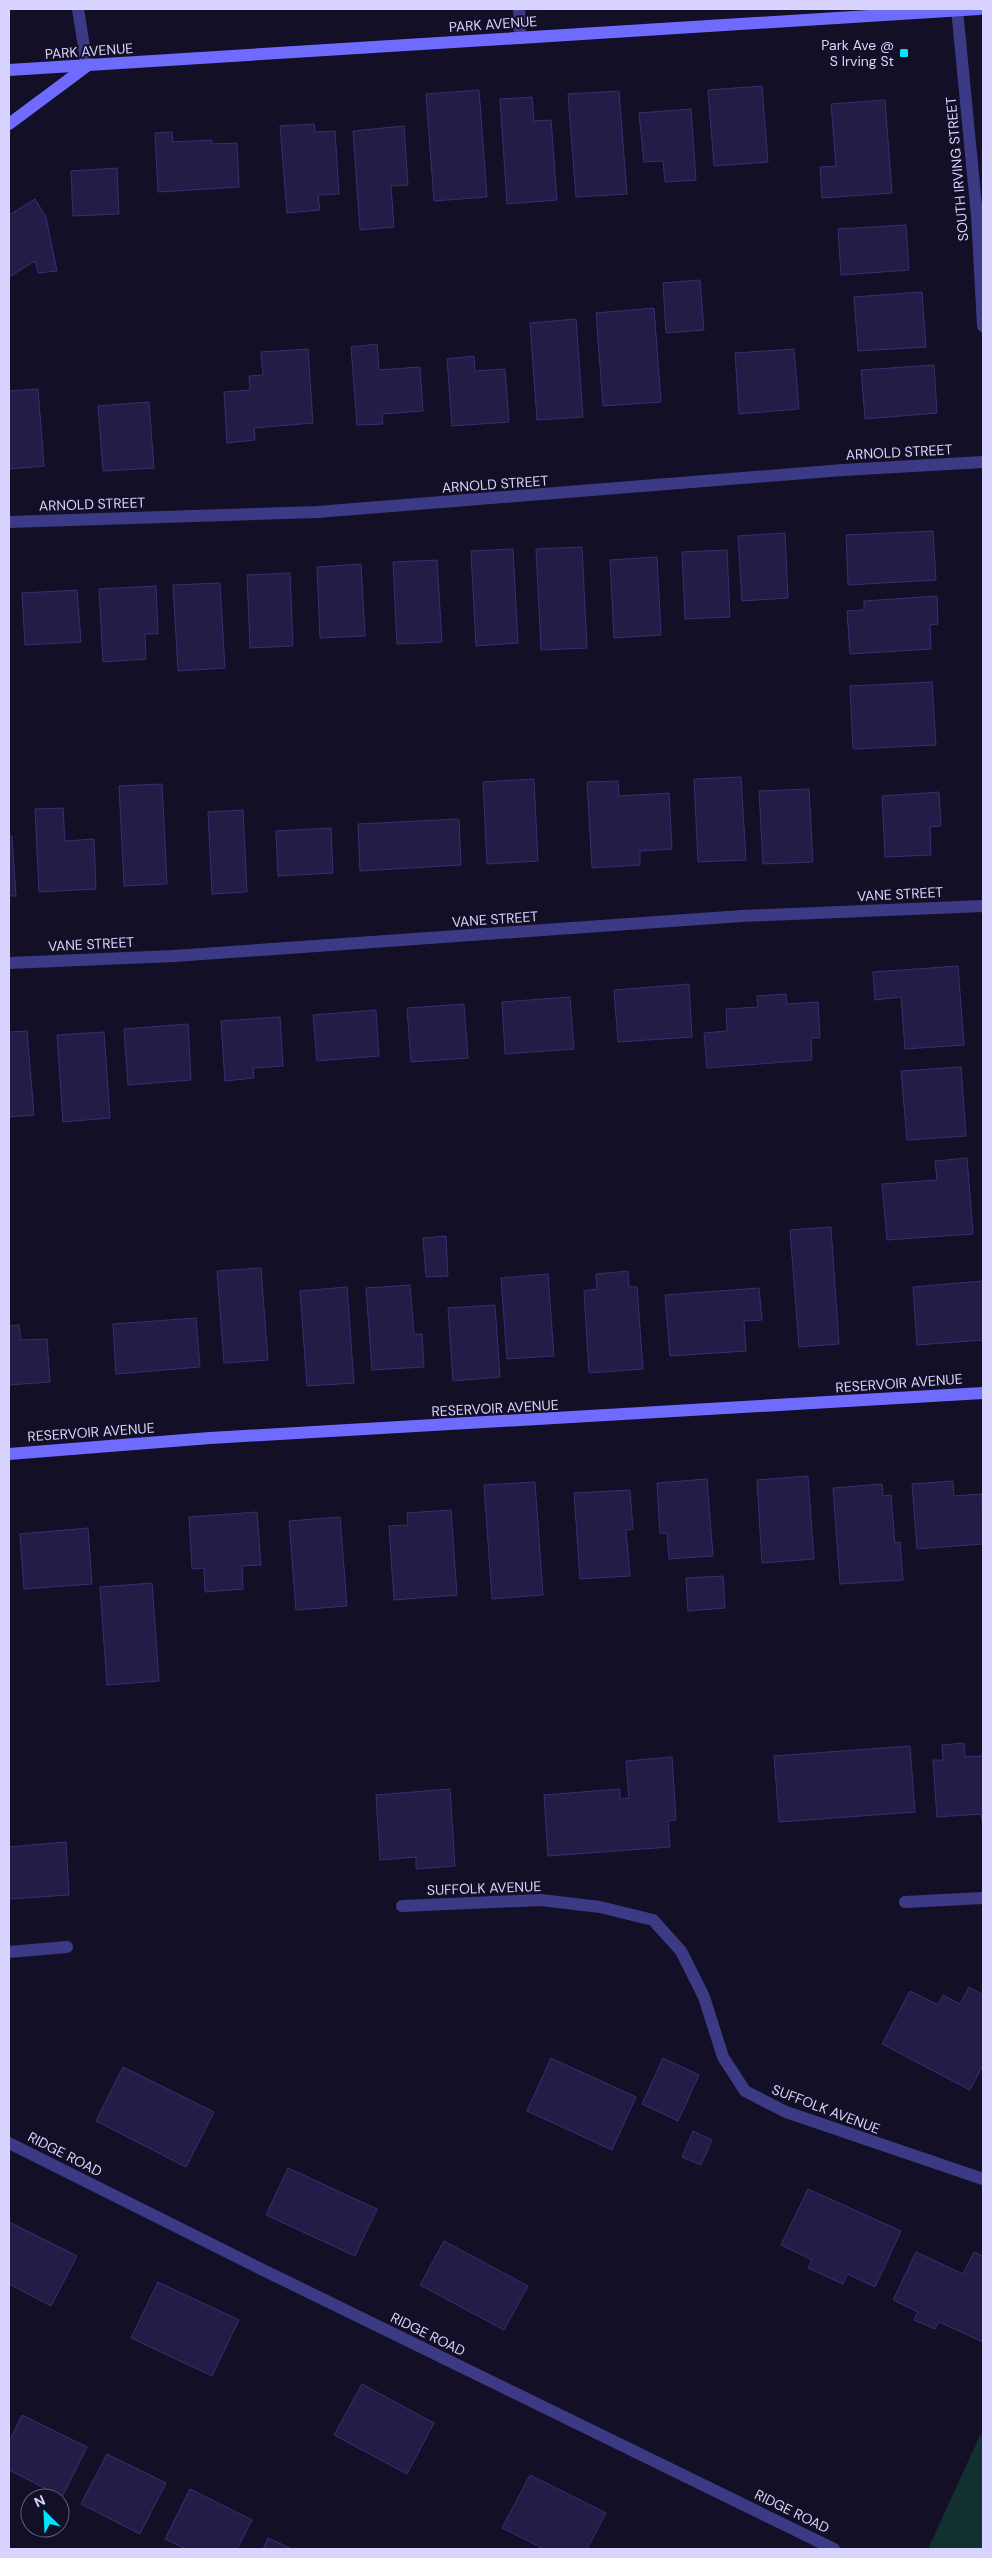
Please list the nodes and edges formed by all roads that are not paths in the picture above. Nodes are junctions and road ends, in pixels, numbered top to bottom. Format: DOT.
graph roads {
  1 [pos="78,9"];
  2 [pos="519,9"];
  3 [pos="958,9"];
  4 [pos="979,9"];
  5 [pos="520,38"];
  6 [pos="87,66"];
  7 [pos="9,70"];
  8 [pos="9,124"];
  9 [pos="983,326"];
  10 [pos="983,462"];
  11 [pos="9,522"];
  12 [pos="983,906"];
  13 [pos="9,963"];
  14 [pos="983,1392"];
  15 [pos="9,1454"];
  16 [pos="983,1898"];
  17 [pos="905,1902"];
  18 [pos="402,1906"];
  19 [pos="67,1947"];
  20 [pos="9,1952"];
  21 [pos="9,2143"];
  22 [pos="983,2179"];
  23 [pos="834,2549"];
  1 -- 6 [label="street"];
  2 -- 5 [label="street"];
  3 -- 4 [label="street, PARK AVENUE"];
  3 -- 5 [label="street, PARK AVENUE"];
  3 -- 9 [label="street, SOUTH IRVING STREET"];
  5 -- 6 [label="street, PARK AVENUE"];
  6 -- 7 [label="street, PARK AVENUE"];
  6 -- 8 [label="street"];
  10 -- 11 [label="street, ARNOLD STREET"];
  12 -- 13 [label="street, VANE STREET"];
  14 -- 15 [label="street, RESERVOIR AVENUE"];
  16 -- 17 [label="street"];
  18 -- 22 [label="street, SUFFOLK AVENUE"];
  19 -- 20 [label="street"];
  21 -- 23 [label="street, RIDGE ROAD"];
}
